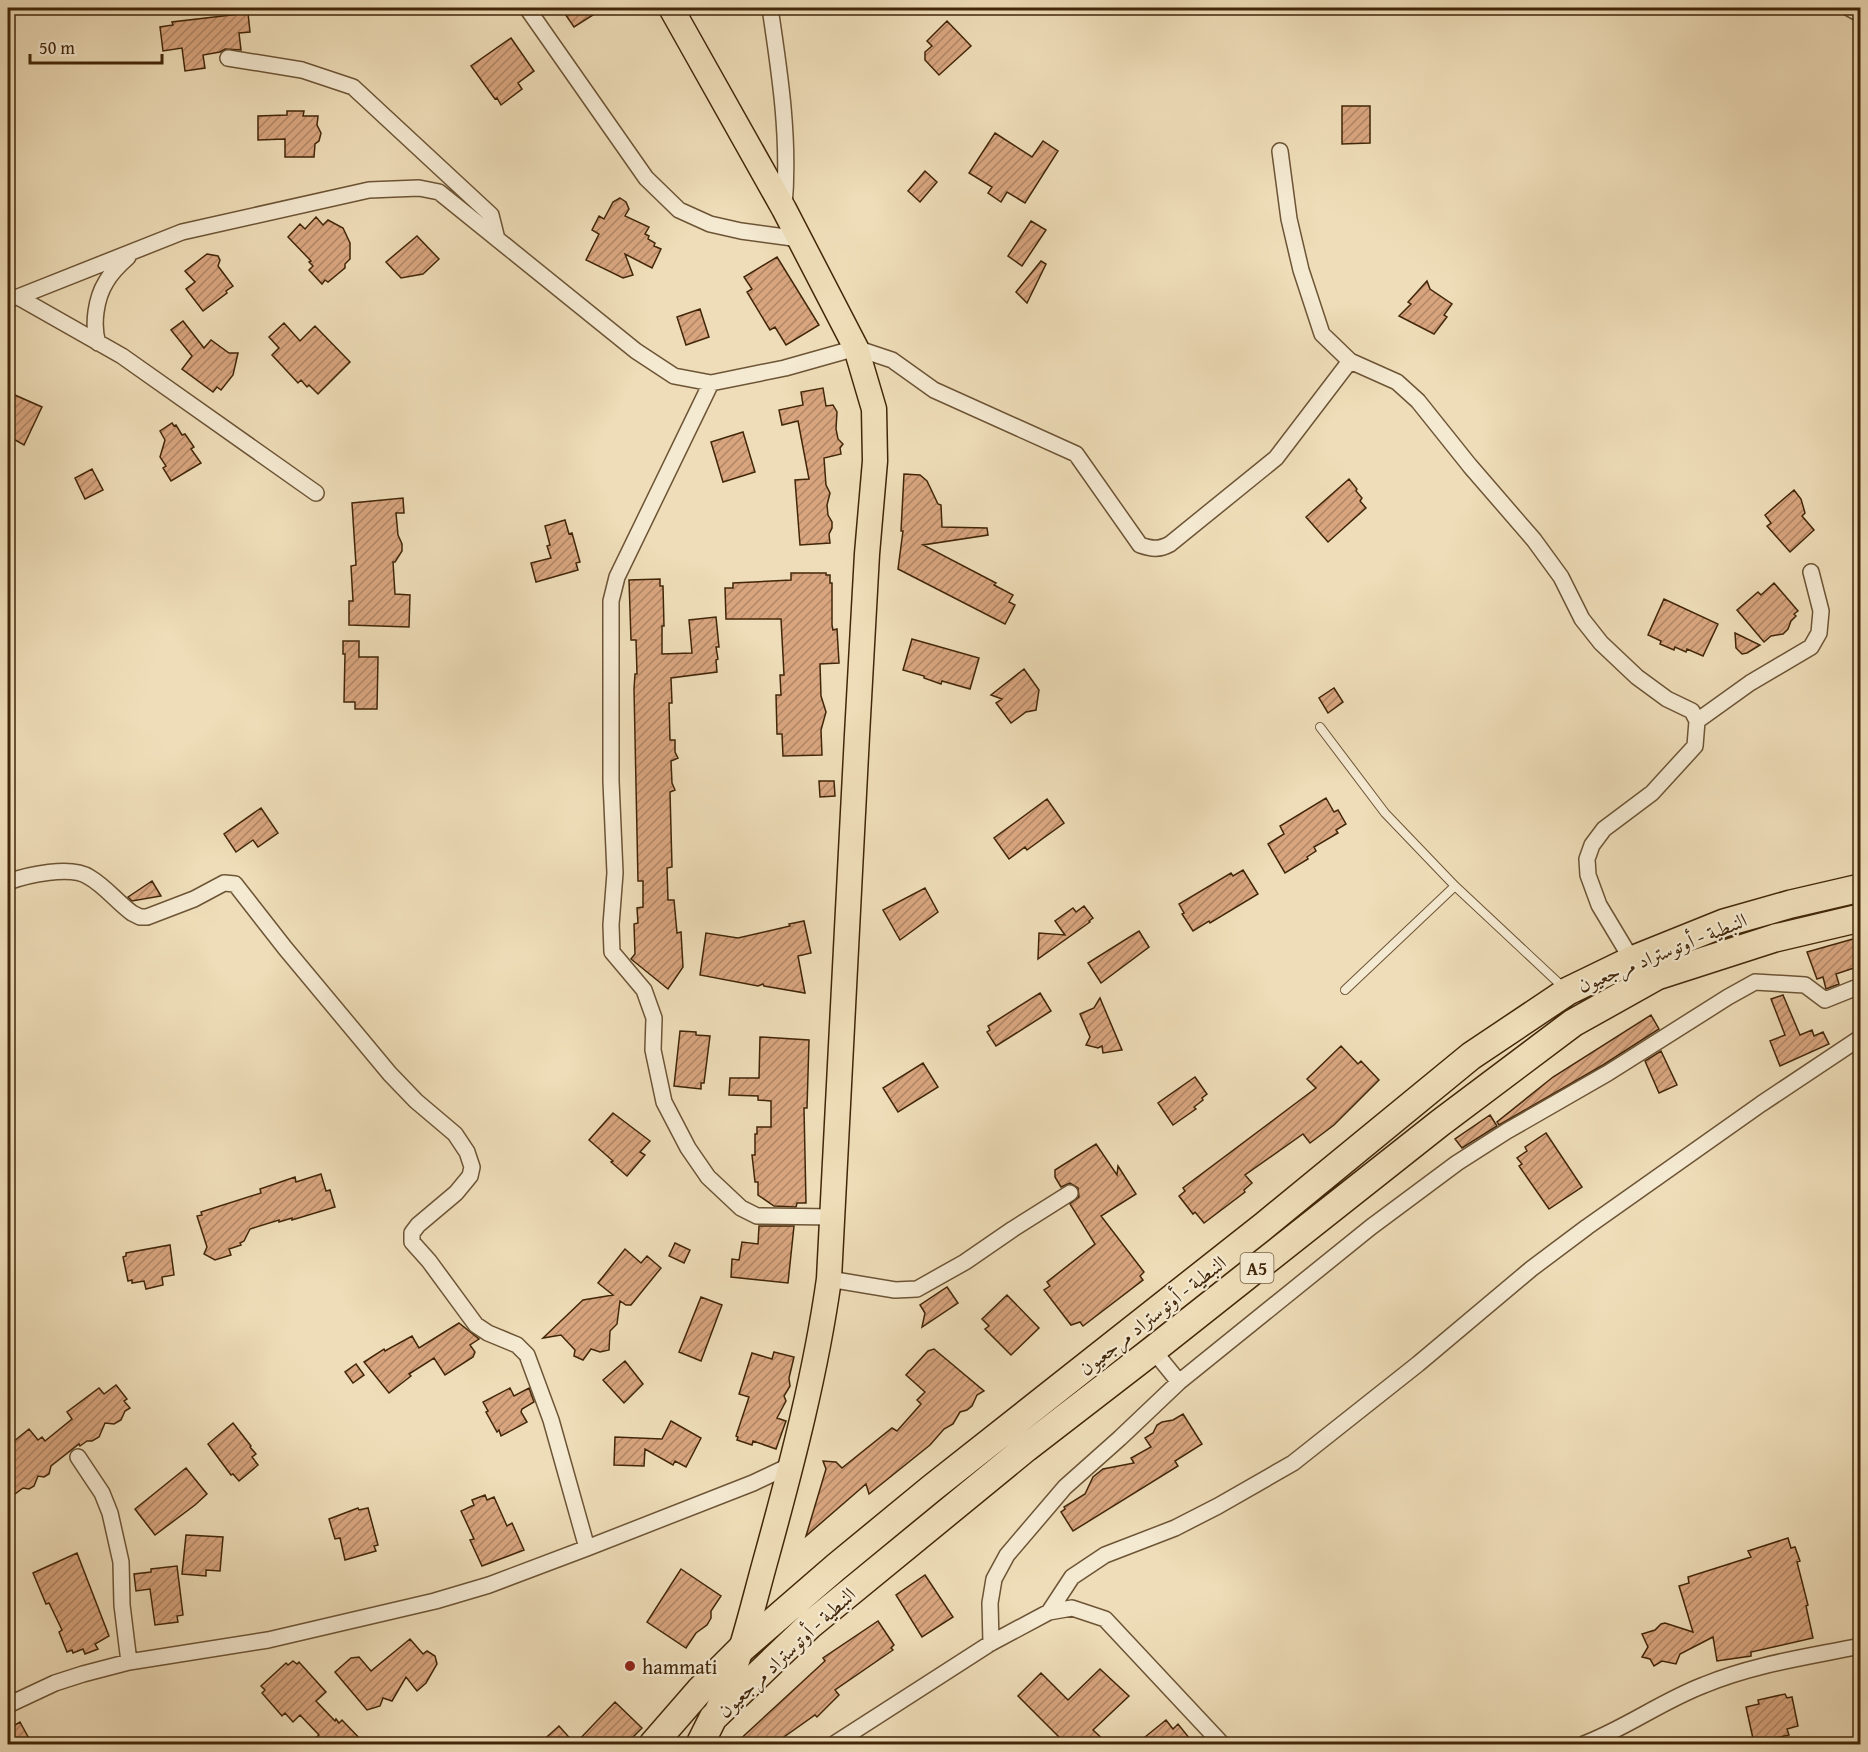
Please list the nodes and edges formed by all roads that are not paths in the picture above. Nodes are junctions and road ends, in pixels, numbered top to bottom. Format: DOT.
graph roads {
  1 [pos="527,8"];
  2 [pos="671,8"];
  3 [pos="770,8"];
  4 [pos="1849,8"];
  5 [pos="1860,14"];
  6 [pos="228,58"];
  7 [pos="1280,151"];
  8 [pos="784,209"];
  9 [pos="497,239"];
  10 [pos="800,239"];
  11 [pos="132,252"];
  12 [pos="13,297"];
  13 [pos="98,343"];
  14 [pos="856,348"];
  15 [pos="1350,361"];
  16 [pos="711,383"];
  17 [pos="316,493"];
  18 [pos="1810,572"];
  19 [pos="1696,722"];
  20 [pos="1320,727"];
  21 [pos="8,882"];
  22 [pos="1455,886"];
  23 [pos="1860,888"];
  24 [pos="1860,918"];
  25 [pos="1632,960"];
  26 [pos="1860,986"];
  27 [pos="1345,990"];
  28 [pos="1568,991"];
  29 [pos="1860,1038"];
  30 [pos="1070,1193"];
  31 [pos="834,1217"];
  32 [pos="829,1279"];
  33 [pos="1153,1350"];
  34 [pos="1179,1382"];
  35 [pos="78,1457"];
  36 [pos="791,1465"];
  37 [pos="586,1548"];
  38 [pos="1049,1612"];
  39 [pos="992,1643"];
  40 [pos="1860,1646"];
  41 [pos="740,1650"];
  42 [pos="129,1662"];
  43 [pos="8,1705"];
  44 [pos="713,1718"];
  45 [pos="653,1744"];
  46 [pos="700,1744"];
  47 [pos="834,1744"];
  48 [pos="1222,1744"];
  49 [pos="1584,1744"];
  1 -- 10 [label="street"];
  2 -- 8 [label="main road"];
  3 -- 8 [label="street"];
  4 -- 5 [label="street"];
  6 -- 9 [label="street"];
  7 -- 15 [label="street"];
  8 -- 10 [label="main road"];
  9 -- 11 [label="street"];
  9 -- 16 [label="street"];
  10 -- 14 [label="main road"];
  11 -- 12 [label="street"];
  11 -- 13 [label="street"];
  12 -- 13 [label="street"];
  13 -- 17 [label="street"];
  14 -- 15 [label="street"];
  14 -- 16 [label="street"];
  14 -- 31 [label="main road"];
  15 -- 19 [label="street"];
  16 -- 31 [label="street"];
  18 -- 19 [label="street"];
  19 -- 25 [label="street"];
  20 -- 22 [label="lane"];
  21 -- 37 [label="street"];
  22 -- 27 [label="lane"];
  22 -- 28 [label="lane"];
  23 -- 25 [label="highway, النبطية - أوتوستراد مرجعيون / A5"];
  24 -- 33 [label="highway, النبطية - أوتوستراد مرجعيون / A5"];
  25 -- 28 [label="highway, النبطية - أوتوستراد مرجعيون / A5"];
  26 -- 34 [label="street"];
  28 -- 41 [label="highway, النبطية - أوتوستراد مرجعيون / A5"];
  29 -- 38 [label="street"];
  30 -- 32 [label="street"];
  31 -- 32 [label="main road"];
  32 -- 36 [label="main road"];
  33 -- 34 [label="street"];
  33 -- 44 [label="highway, النبطية - أوتوستراد مرجعيون / A5"];
  34 -- 39 [label="street"];
  35 -- 42 [label="street"];
  36 -- 37 [label="street"];
  36 -- 41 [label="main road"];
  37 -- 42 [label="street"];
  38 -- 39 [label="street"];
  38 -- 48 [label="street"];
  39 -- 47 [label="street"];
  40 -- 49 [label="street"];
  41 -- 44 [label="main road"];
  41 -- 45 [label="highway, النبطية - أوتوستراد مرجعيون / A5"];
  42 -- 43 [label="street"];
  44 -- 46 [label="highway, النبطية - أوتوستراد مرجعيون / A5"];
}
